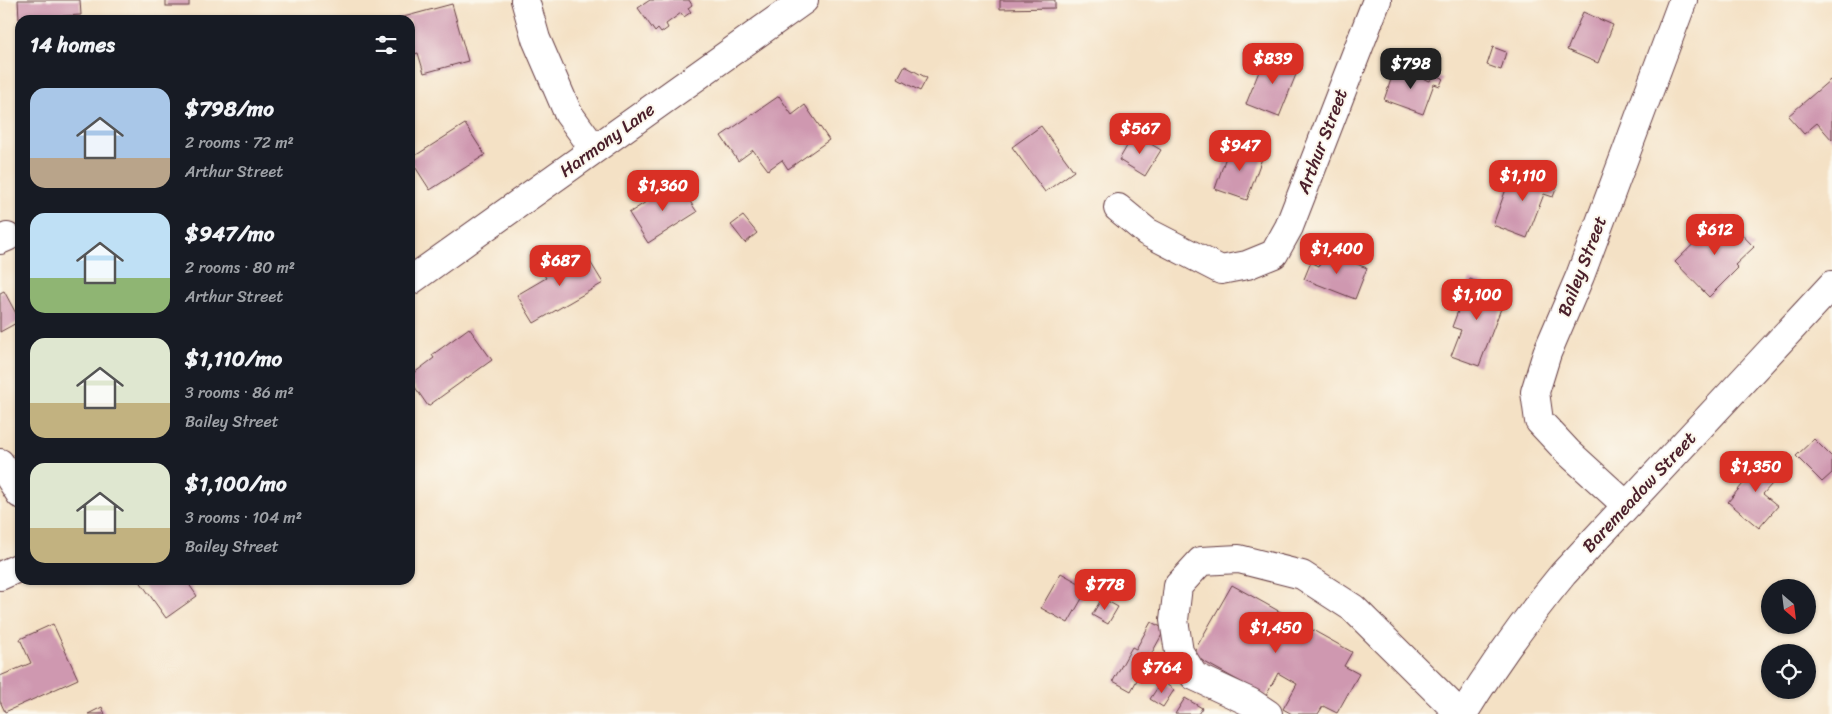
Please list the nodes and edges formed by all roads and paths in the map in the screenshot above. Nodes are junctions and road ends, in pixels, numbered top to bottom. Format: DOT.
graph roads {
  1 [pos="525,0"];
  2 [pos="804,0"];
  3 [pos="1377,0"];
  4 [pos="1684,0"];
  5 [pos="594,149"];
  6 [pos="1118,208"];
  7 [pos="415,277"];
  8 [pos="1832,285"];
  9 [pos="0,463"];
  10 [pos="15,486"];
  11 [pos="1626,505"];
  12 [pos="15,569"];
  13 [pos="0,576"];
  14 [pos="1268,714"];
  15 [pos="1461,714"];
  1 -- 5 [label="street"];
  2 -- 5 [label="street, Harmony Lane"];
  3 -- 6 [label="street, Arthur Street"];
  4 -- 11 [label="street, Bailey Street"];
  5 -- 7 [label="street, Harmony Lane"];
  8 -- 11 [label="street, Baremeadow Street"];
  9 -- 10 [label="street"];
  11 -- 15 [label="street, Baremeadow Street"];
  12 -- 13 [label="street"];
  14 -- 15 [label="street"];
}
